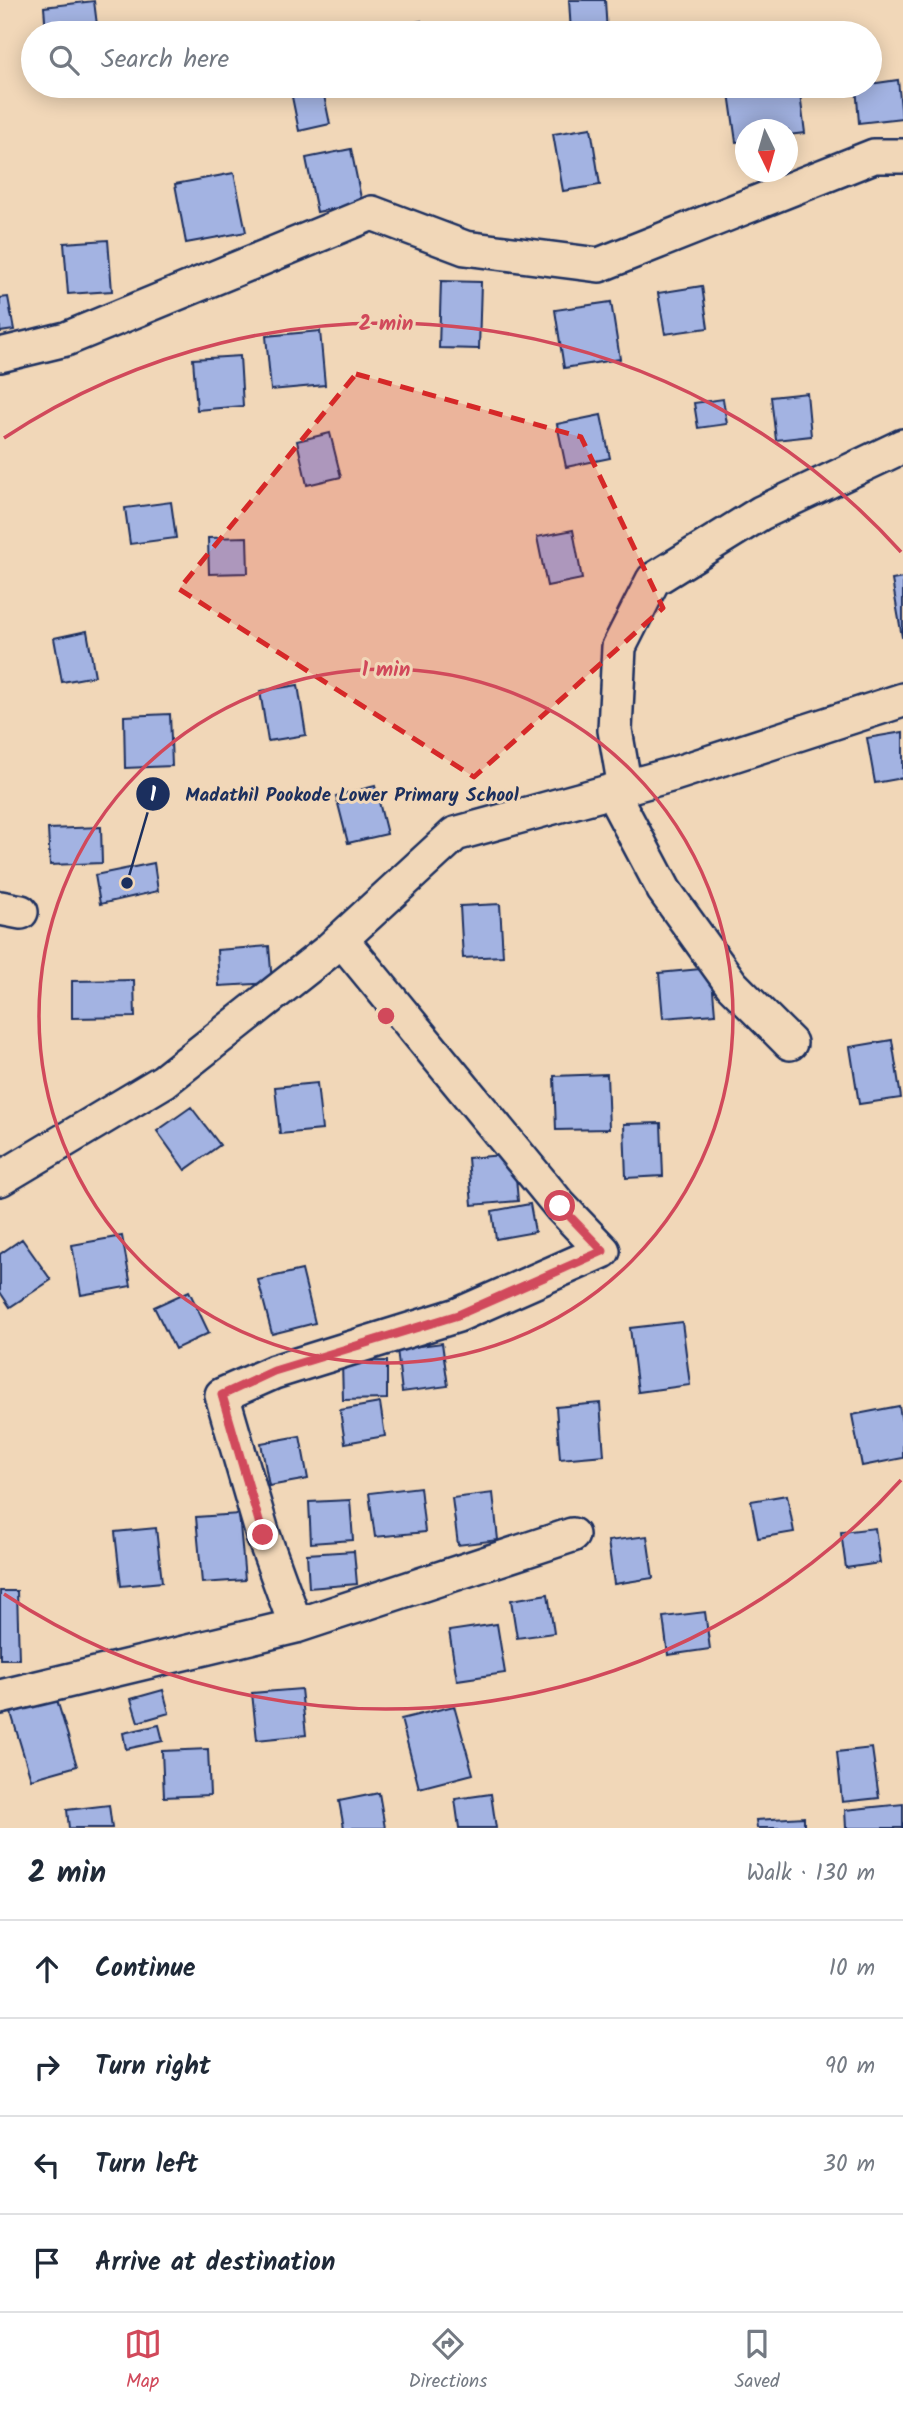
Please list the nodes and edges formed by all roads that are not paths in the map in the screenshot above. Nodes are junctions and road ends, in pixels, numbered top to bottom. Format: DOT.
graph roads {
  1 [pos="903,156"];
  2 [pos="0,355"];
  3 [pos="903,446"];
  4 [pos="903,700"];
  5 [pos="618,790"];
  6 [pos="341,939"];
  7 [pos="790,1043"];
  8 [pos="0,1180"];
  9 [pos="572,1535"];
  10 [pos="296,1626"];
  11 [pos="0,1697"];
  1 -- 2 [label="street"];
  3 -- 5 [label="street"];
  4 -- 5 [label="street"];
  5 -- 6 [label="street"];
  5 -- 7 [label="street"];
  6 -- 8 [label="street"];
  6 -- 10 [label="street"];
  9 -- 10 [label="street"];
  10 -- 11 [label="street"];
}
